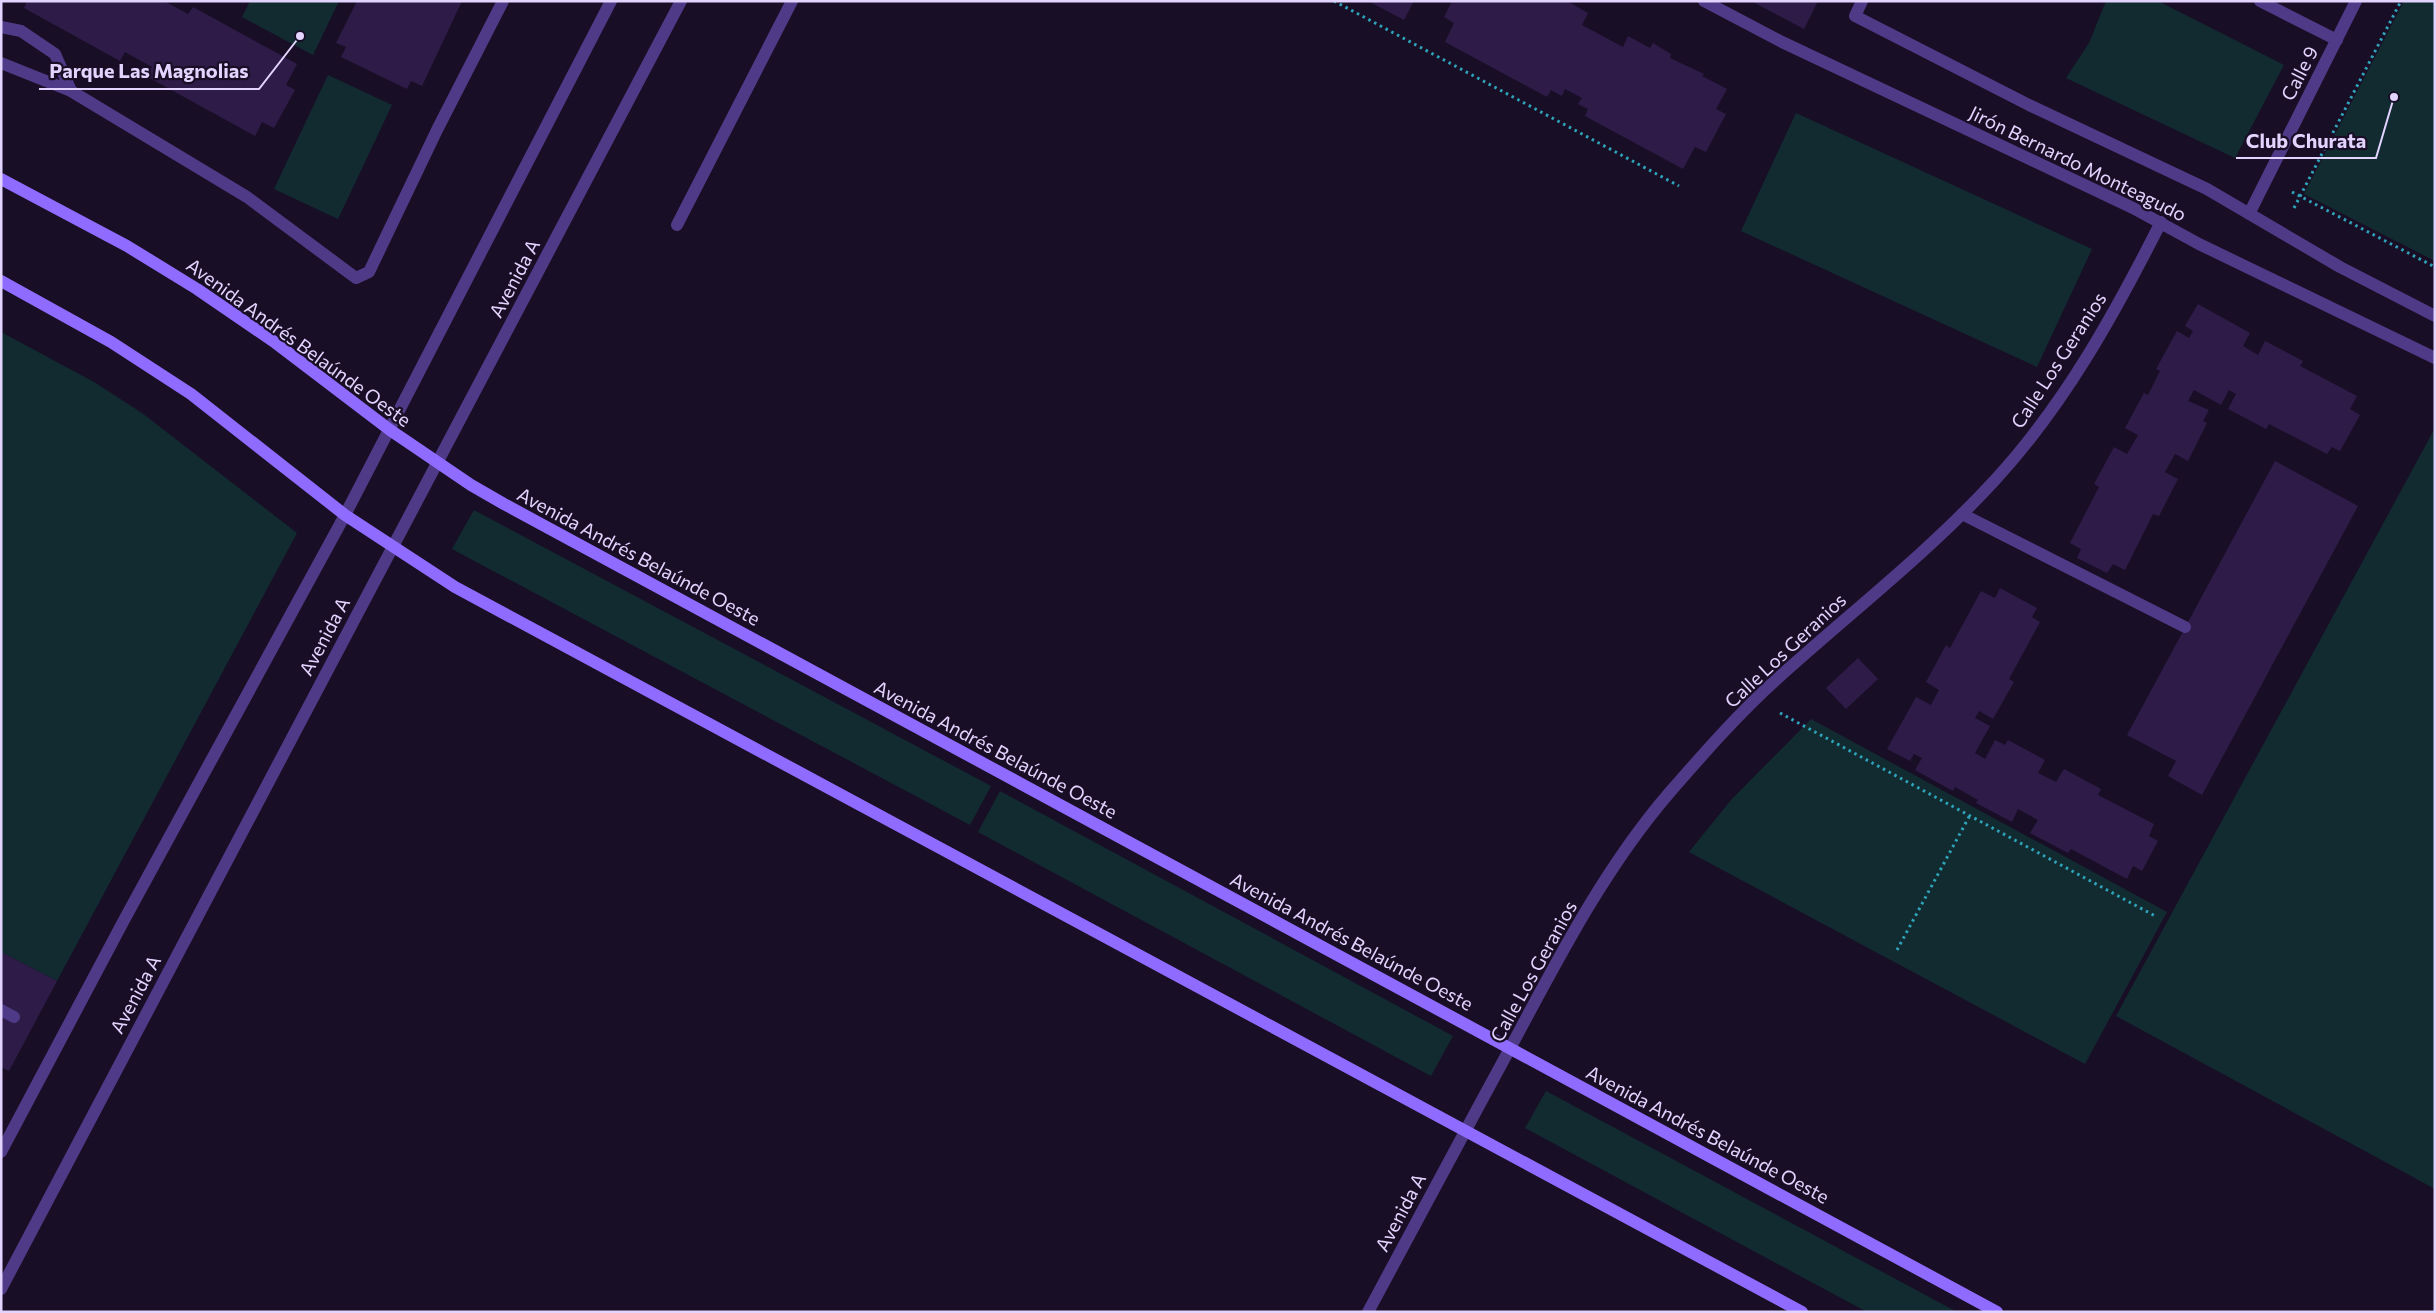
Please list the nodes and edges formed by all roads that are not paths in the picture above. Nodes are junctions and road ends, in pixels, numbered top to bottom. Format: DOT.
graph roads {
  1 [pos="503,1"];
  2 [pos="611,1"];
  3 [pos="681,1"];
  4 [pos="792,1"];
  5 [pos="1704,1"];
  6 [pos="1862,1"];
  7 [pos="2260,1"];
  8 [pos="2356,1"];
  9 [pos="1,28"];
  10 [pos="2337,40"];
  11 [pos="1,63"];
  12 [pos="72,90"];
  13 [pos="1,179"];
  14 [pos="2249,214"];
  15 [pos="2161,222"];
  16 [pos="677,225"];
  17 [pos="1,281"];
  18 [pos="2435,316"];
  19 [pos="2435,358"];
  20 [pos="390,430"];
  21 [pos="438,462"];
  22 [pos="1962,514"];
  23 [pos="345,515"];
  24 [pos="393,548"];
  25 [pos="2185,627"];
  26 [pos="1,1010"];
  27 [pos="14,1017"];
  28 [pos="1510,1048"];
  29 [pos="1465,1131"];
  30 [pos="1,1152"];
  31 [pos="1,1289"];
  32 [pos="1368,1312"];
  33 [pos="1802,1312"];
  34 [pos="1997,1312"];
  1 -- 12 [label="street"];
  2 -- 20 [label="street, Avenida A"];
  3 -- 21 [label="street, Avenida A"];
  4 -- 16 [label="street"];
  5 -- 15 [label="street, Jirón Bernardo Monteagudo"];
  6 -- 14 [label="street, Jirón Bernardo Monteagudo"];
  7 -- 10 [label="street"];
  8 -- 10 [label="street, Calle 9"];
  9 -- 12 [label="street"];
  10 -- 14 [label="street, Calle 9"];
  11 -- 12 [label="street"];
  13 -- 20 [label="street, Avenida Andrés Belaúnde Oeste"];
  14 -- 18 [label="street, Jirón Bernardo Monteagudo"];
  15 -- 19 [label="street, Jirón Bernardo Monteagudo"];
  15 -- 22 [label="street, Calle Los Geranios"];
  17 -- 23 [label="street"];
  20 -- 21 [label="street, Avenida Andrés Belaúnde Oeste"];
  20 -- 23 [label="street, Avenida A"];
  21 -- 24 [label="street, Avenida A"];
  21 -- 28 [label="street, Avenida Andrés Belaúnde Oeste"];
  22 -- 25 [label="street"];
  22 -- 28 [label="street, Calle Los Geranios"];
  23 -- 24 [label="street"];
  23 -- 30 [label="street, Avenida A"];
  24 -- 29 [label="street"];
  24 -- 31 [label="street, Avenida A"];
  26 -- 27 [label="street"];
  28 -- 29 [label="street, Calle Los Geranios"];
  28 -- 34 [label="street, Avenida Andrés Belaúnde Oeste"];
  29 -- 32 [label="street, Avenida A"];
  29 -- 33 [label="street"];
}
